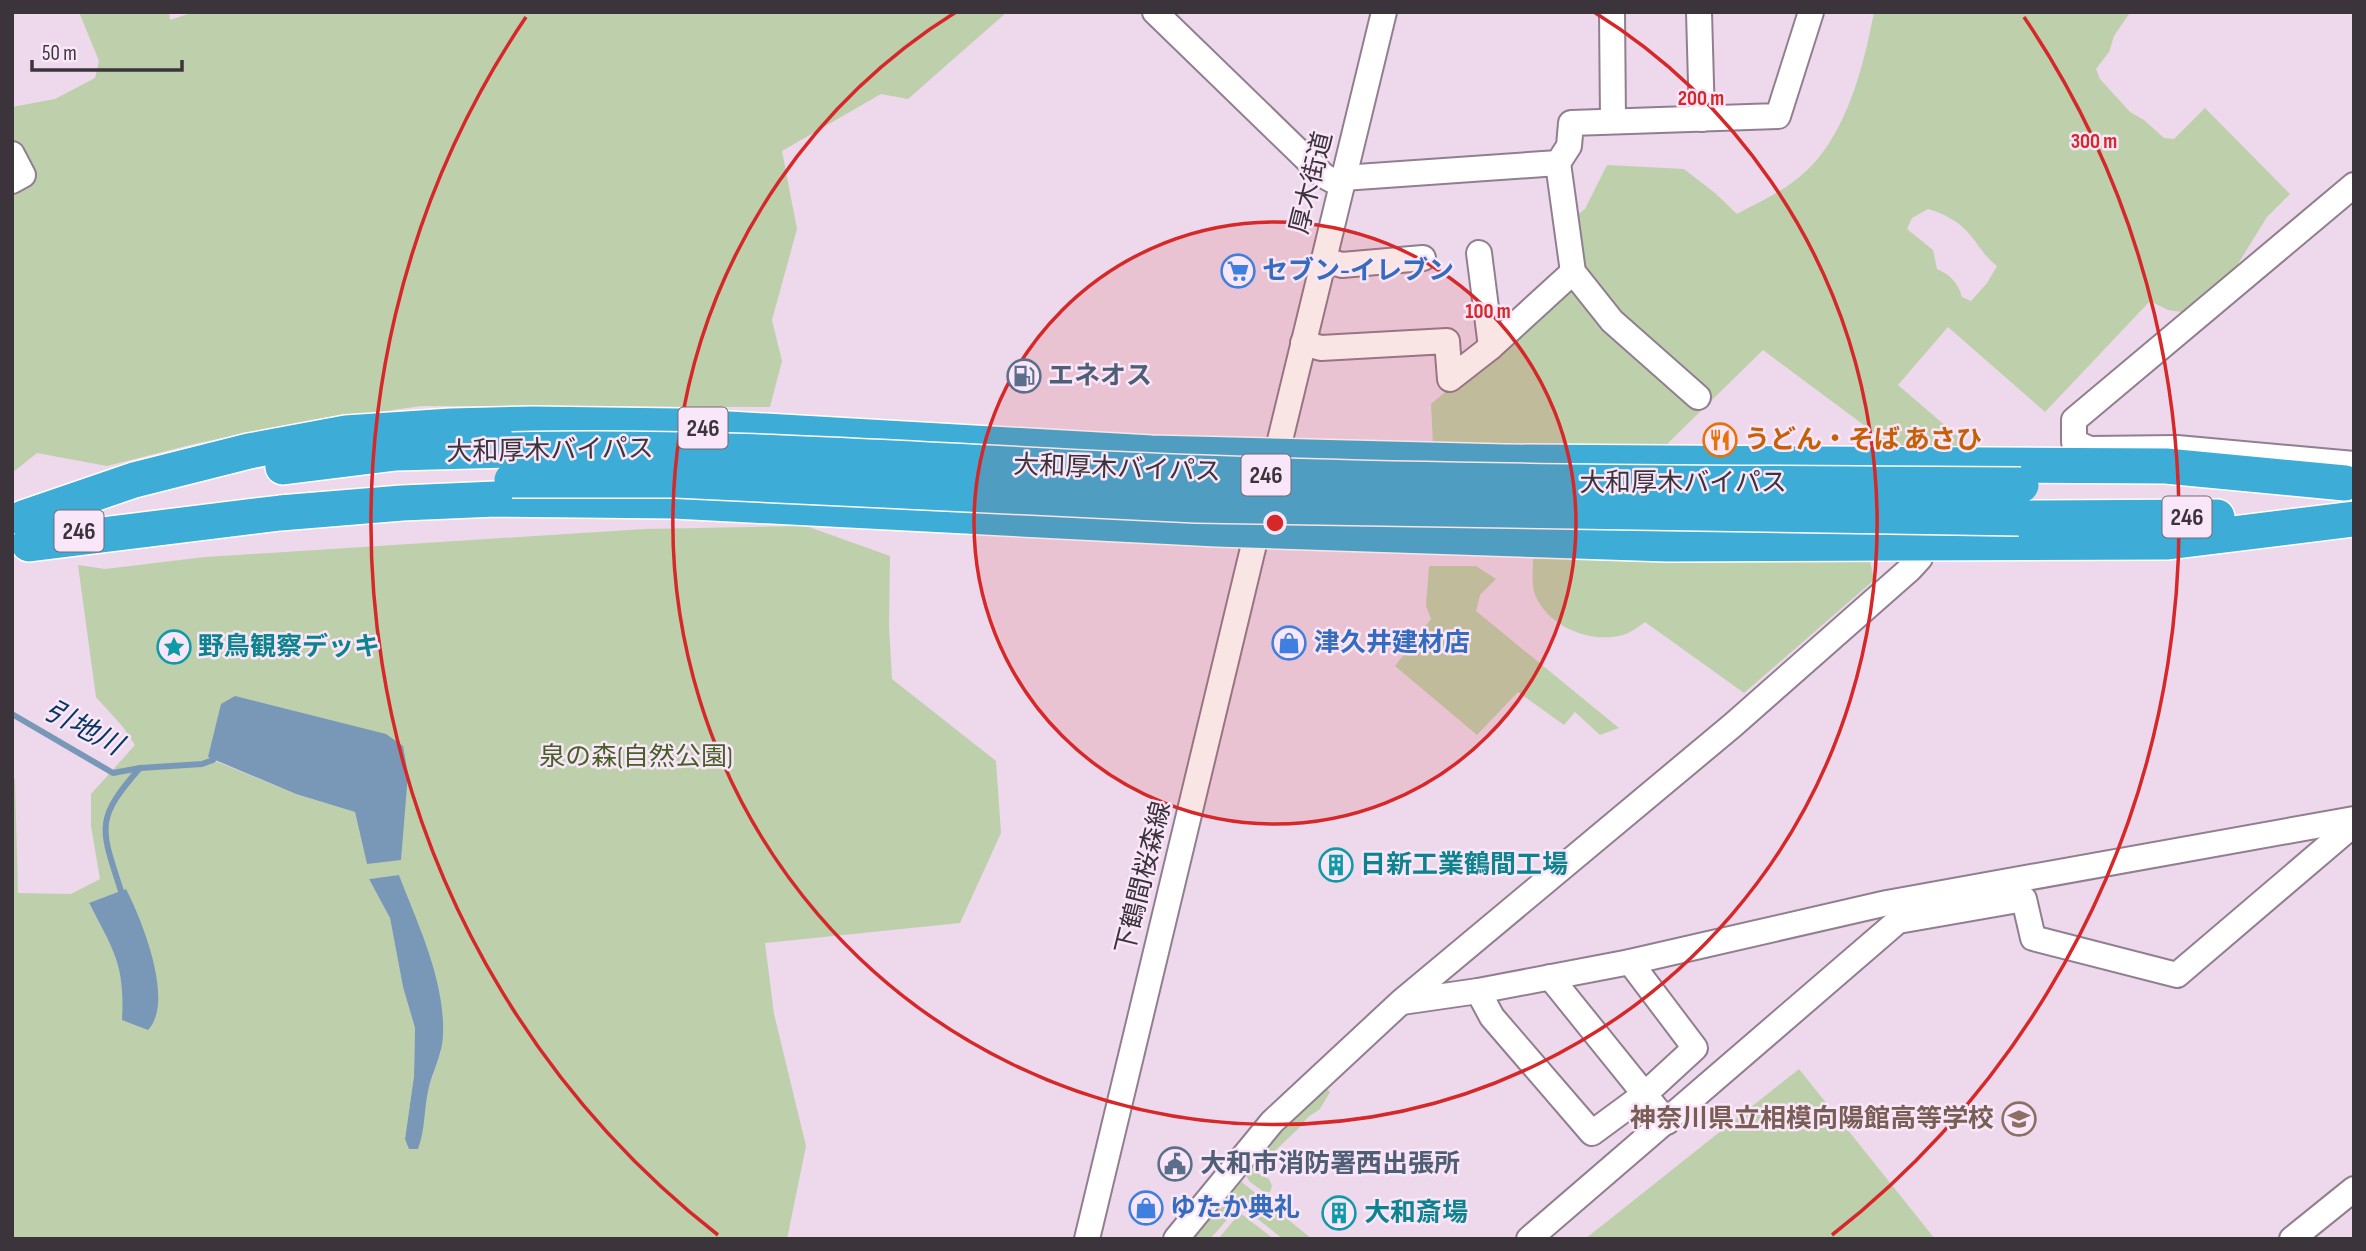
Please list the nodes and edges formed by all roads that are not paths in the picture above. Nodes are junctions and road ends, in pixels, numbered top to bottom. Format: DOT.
graph roads {
  1 [pos="1155,12"];
  2 [pos="1384,12"];
  3 [pos="1612,12"];
  4 [pos="1699,12"];
  5 [pos="1811,12"];
  6 [pos="1702,119"];
  7 [pos="1613,120"];
  8 [pos="12,154"];
  9 [pos="1558,163"];
  10 [pos="12,181"];
  11 [pos="1342,181"];
  12 [pos="2354,186"];
  13 [pos="1479,253"];
  14 [pos="1423,258"];
  15 [pos="1324,260"];
  16 [pos="1573,272"];
  17 [pos="1303,343"];
  18 [pos="1491,347"];
  19 [pos="1698,397"];
  20 [pos="1276,455"];
  21 [pos="2352,493"];
  22 [pos="142,503"];
  23 [pos="1257,530"];
  24 [pos="19,533"];
  25 [pos="1924,544"];
  26 [pos="2354,822"];
  27 [pos="1630,962"];
  28 [pos="1550,977"];
  29 [pos="1478,991"];
  30 [pos="1401,1002"];
  31 [pos="1645,1094"];
  32 [pos="1667,1122"];
  33 [pos="2354,1189"];
  34 [pos="1087,1239"];
  35 [pos="1176,1239"];
  36 [pos="1530,1239"];
  37 [pos="2292,1239"];
  1 -- 11 [label="street"];
  2 -- 11 [label="street, 厚木街道"];
  3 -- 7 [label="street"];
  4 -- 6 [label="street"];
  5 -- 6 [label="street"];
  6 -- 7 [label="street"];
  7 -- 9 [label="street"];
  8 -- 10 [label="street"];
  9 -- 11 [label="street"];
  9 -- 16 [label="street"];
  11 -- 15 [label="street, 厚木街道"];
  12 -- 21 [label="street"];
  13 -- 18 [label="street"];
  14 -- 15 [label="street"];
  15 -- 17 [label="street, 厚木街道"];
  16 -- 18 [label="street"];
  16 -- 19 [label="street"];
  17 -- 18 [label="street"];
  17 -- 20 [label="street, 厚木街道"];
  20 -- 21 [label="highway, 246"];
  20 -- 22 [label="highway, 246"];
  20 -- 23 [label="street, 厚木街道"];
  21 -- 22 [label="highway, 大和厚木バイパス / 246, bridge"];
  21 -- 25 [label="highway, 246"];
  22 -- 23 [label="highway, 246"];
  22 -- 24 [label="highway, 大和厚木バイパス / 246"];
  23 -- 25 [label="highway, 246"];
  23 -- 34 [label="street, 下鶴間桜森線"];
  25 -- 30 [label="street"];
  26 -- 27 [label="street"];
  26 -- 32 [label="street"];
  27 -- 28 [label="street"];
  27 -- 31 [label="street"];
  28 -- 29 [label="street"];
  28 -- 31 [label="street"];
  29 -- 30 [label="street"];
  29 -- 31 [label="street"];
  30 -- 35 [label="street"];
  31 -- 32 [label="street"];
  32 -- 36 [label="street"];
  33 -- 37 [label="street"];
}
